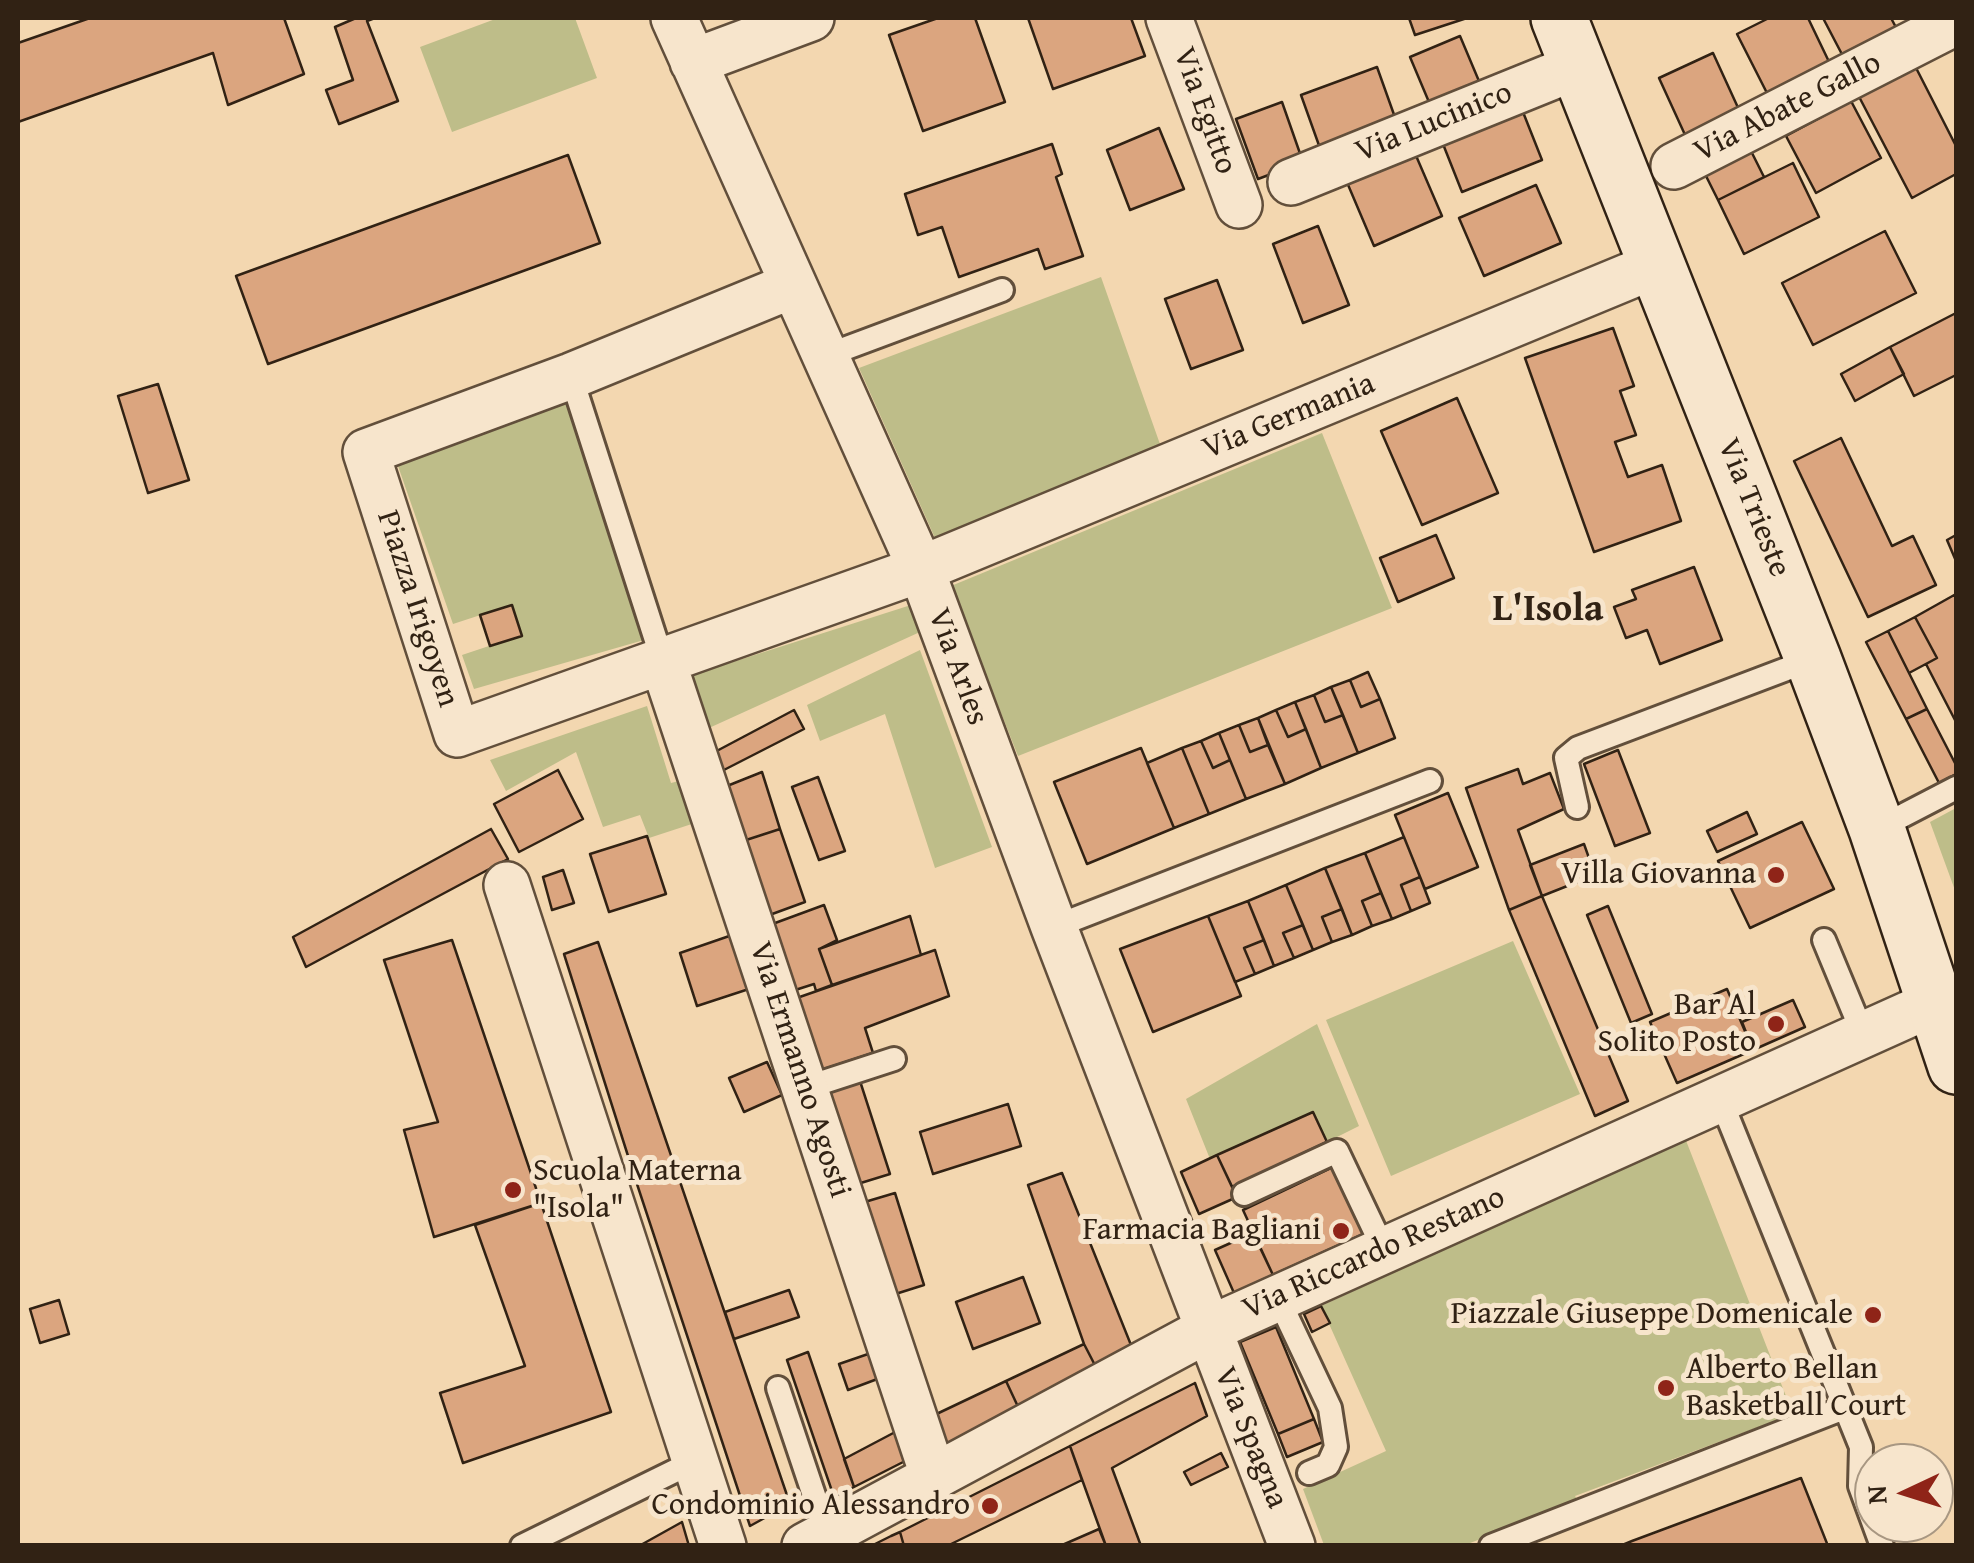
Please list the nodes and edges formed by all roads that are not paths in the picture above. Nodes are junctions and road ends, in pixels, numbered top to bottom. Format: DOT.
graph roads {
  1 [pos="674,18"];
  2 [pos="811,18"];
  3 [pos="1169,18"];
  4 [pos="1956,22"];
  5 [pos="1569,42"];
  6 [pos="693,62"];
  7 [pos="1674,166"];
  8 [pos="1291,182"];
  9 [pos="1239,206"];
  10 [pos="1656,265"];
  11 [pos="793,285"];
  12 [pos="1002,290"];
  13 [pos="825,356"];
  14 [pos="570,376"];
  15 [pos="922,569"];
  16 [pos="1813,659"];
  17 [pos="663,662"];
  18 [pos="1430,781"];
  19 [pos="1956,788"];
  20 [pos="1577,807"];
  21 [pos="1877,830"];
  22 [pos="508,884"];
  23 [pos="1054,928"];
  24 [pos="1824,940"];
  25 [pos="1946,996"];
  26 [pos="1863,1034"];
  27 [pos="894,1059"];
  28 [pos="1956,1066"];
  29 [pos="805,1088"];
  30 [pos="1720,1098"];
  31 [pos="1244,1194"];
  32 [pos="1384,1250"];
  33 [pos="1278,1298"];
  34 [pos="1207,1330"];
  35 [pos="778,1388"];
  36 [pos="1844,1408"];
  37 [pos="695,1461"];
  38 [pos="1308,1473"];
  39 [pos="934,1478"];
  40 [pos="816,1540"];
  41 [pos="522,1546"];
  42 [pos="723,1546"];
  43 [pos="1292,1546"];
  44 [pos="1491,1546"];
  45 [pos="1882,1546"];
  1 -- 6 [label="street, Via Arles"];
  2 -- 6 [label="street"];
  3 -- 9 [label="street, Via Egitto"];
  4 -- 7 [label="street, Via Abate Gallo"];
  5 -- 8 [label="street, Via Lucinico"];
  5 -- 10 [label="street, Via Trieste"];
  6 -- 11 [label="street, Via Arles"];
  10 -- 15 [label="street, Via Germania"];
  10 -- 16 [label="street, Via Trieste"];
  11 -- 13 [label="street, Via Arles"];
  11 -- 14 [label="street, Piazza Irigoyen"];
  12 -- 13 [label="lane"];
  13 -- 15 [label="street, Via Arles"];
  14 -- 17 [label="lane"];
  14 -- 17 [label="street, Piazza Irigoyen"];
  15 -- 17 [label="street, Piazza Irigoyen"];
  15 -- 23 [label="street, Via Arles"];
  16 -- 20 [label="lane"];
  16 -- 21 [label="street, Via Trieste"];
  17 -- 29 [label="street, Via Ermanno Agosti"];
  18 -- 23 [label="lane"];
  19 -- 21 [label="lane"];
  21 -- 25 [label="street, Via Trieste"];
  22 -- 37 [label="street"];
  23 -- 34 [label="street, Via Arles"];
  24 -- 26 [label="lane"];
  25 -- 26 [label="street, Via Riccardo Restano"];
  25 -- 28 [label="street, Via Trieste"];
  26 -- 30 [label="street, Via Riccardo Restano"];
  27 -- 29 [label="lane"];
  29 -- 39 [label="street, Via Ermanno Agosti"];
  30 -- 32 [label="street, Via Riccardo Restano"];
  30 -- 36 [label="lane"];
  31 -- 32 [label="lane"];
  32 -- 33 [label="street, Via Riccardo Restano"];
  33 -- 34 [label="street, Via Riccardo Restano"];
  33 -- 38 [label="lane"];
  34 -- 39 [label="street, Via Riccardo Restano"];
  34 -- 43 [label="street, Via Spagna"];
  35 -- 40 [label="lane"];
  36 -- 44 [label="lane"];
  36 -- 45 [label="lane"];
  37 -- 41 [label="lane"];
  37 -- 42 [label="street"];
  39 -- 40 [label="street, Via Riccardo Restano"];
}
